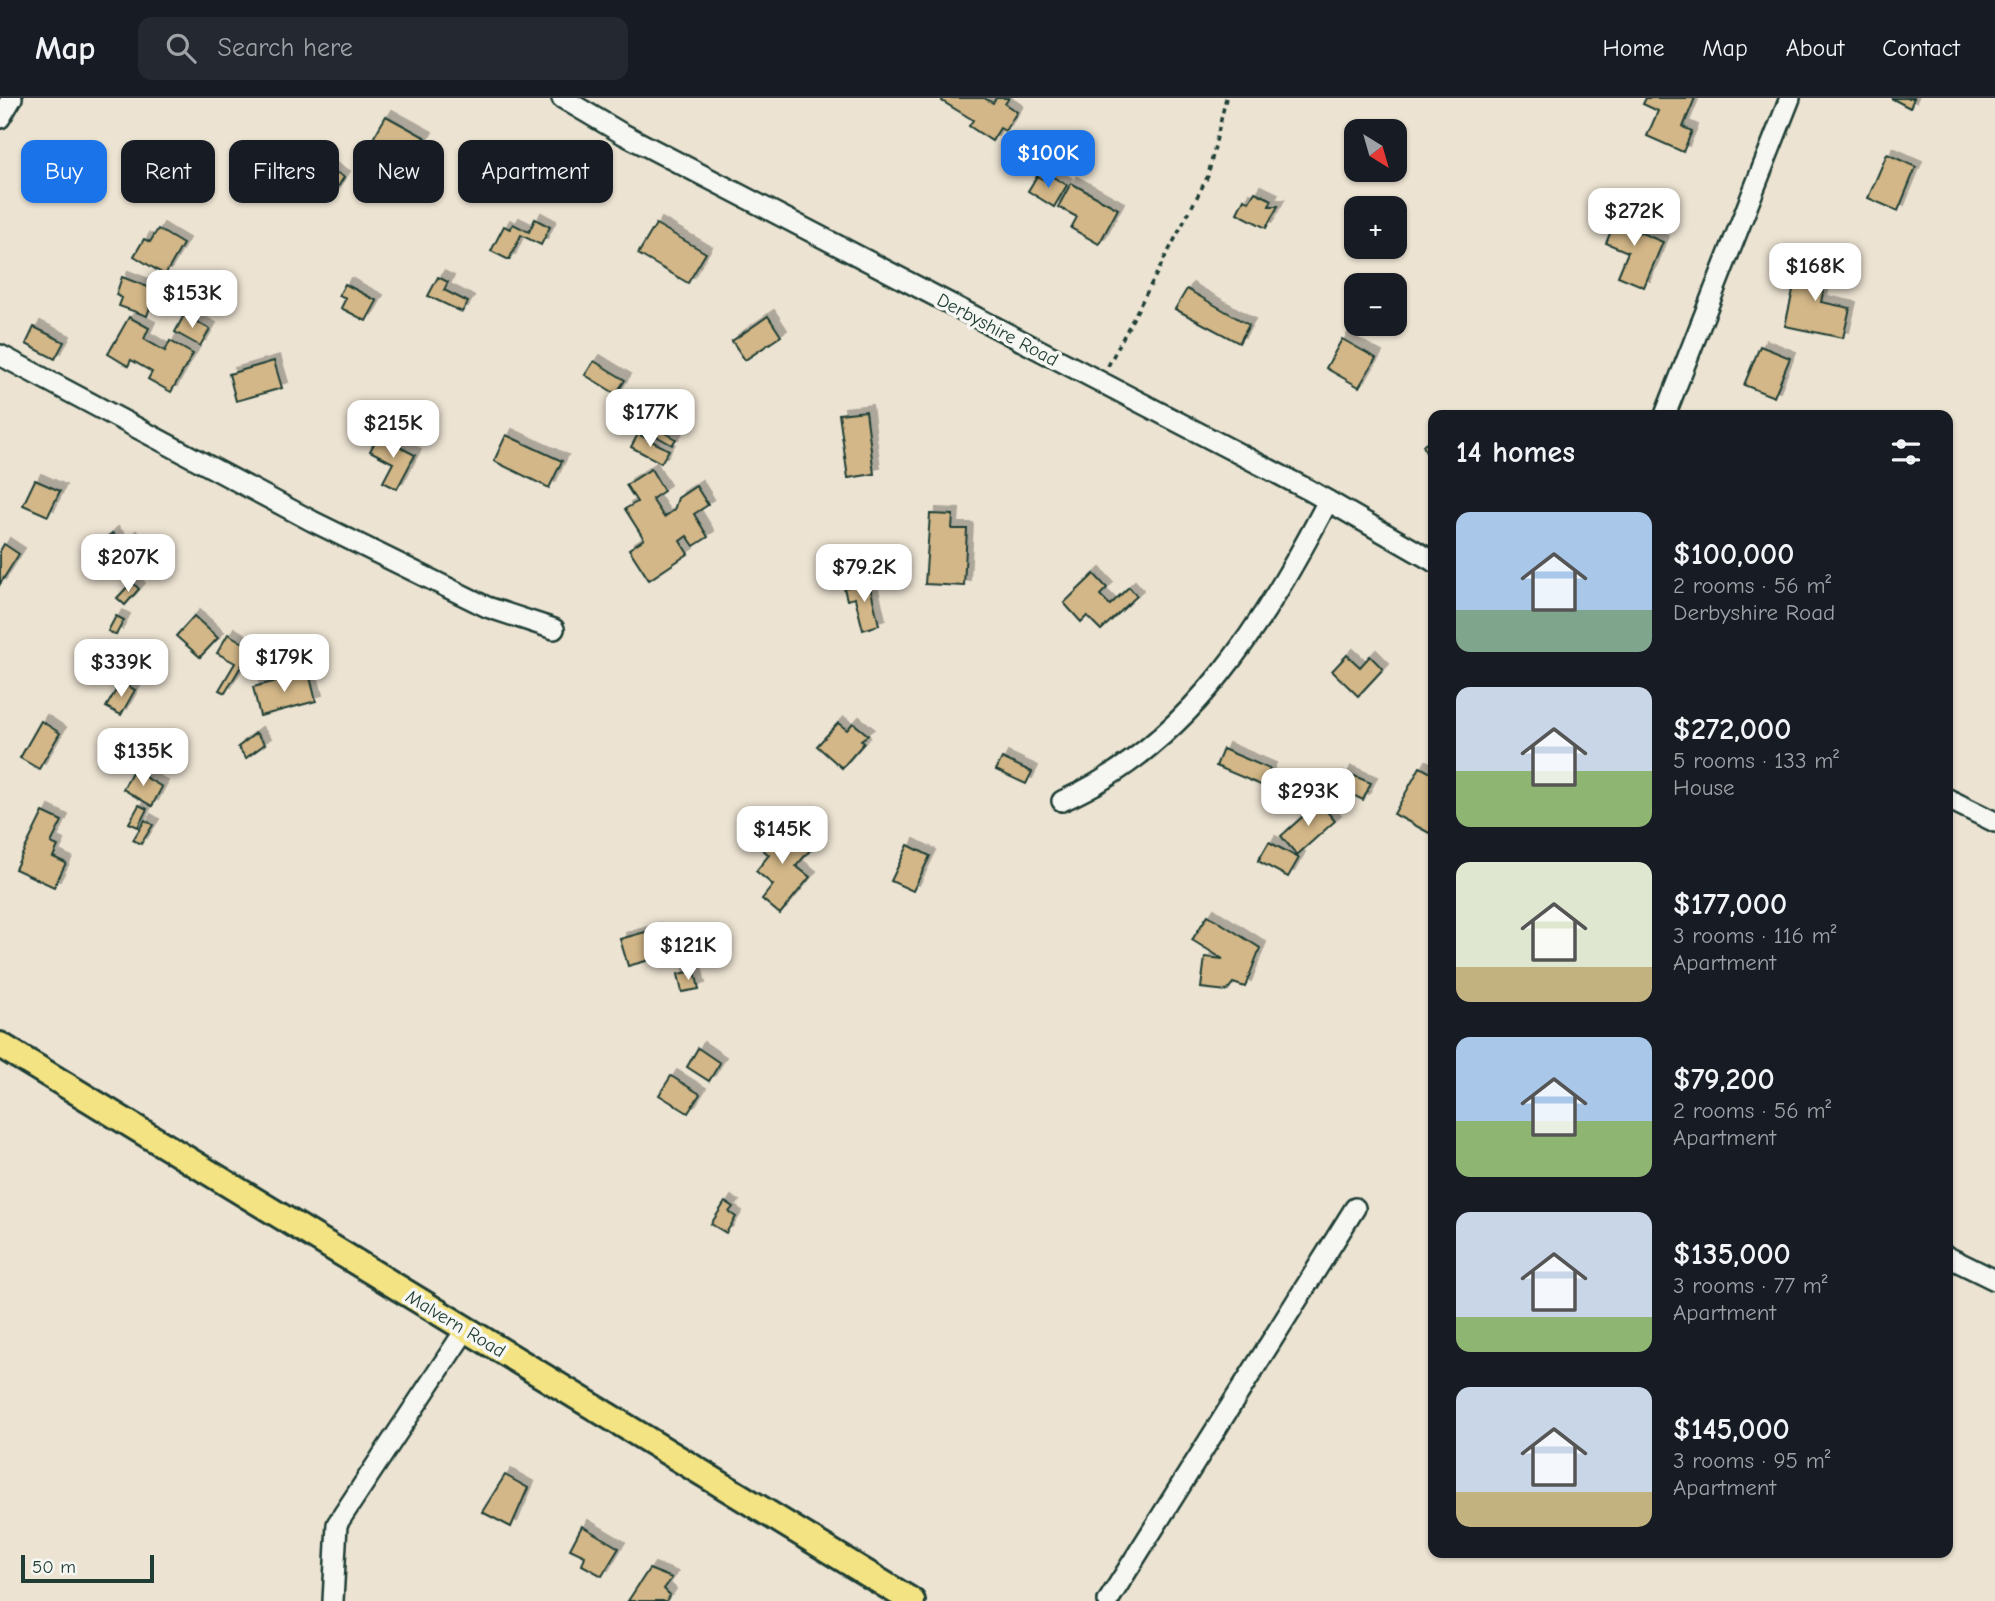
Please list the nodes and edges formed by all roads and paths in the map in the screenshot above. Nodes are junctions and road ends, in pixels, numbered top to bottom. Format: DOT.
graph roads {
  1 [pos="12,98"];
  2 [pos="562,98"];
  3 [pos="1226,98"];
  4 [pos="1790,98"];
  5 [pos="0,118"];
  6 [pos="0,355"];
  7 [pos="1100,382"];
  8 [pos="1667,410"];
  9 [pos="1328,501"];
  10 [pos="1428,558"];
  11 [pos="554,629"];
  12 [pos="1062,801"];
  13 [pos="1953,801"];
  14 [pos="1995,822"];
  15 [pos="0,1045"];
  16 [pos="1355,1208"];
  17 [pos="1953,1259"];
  18 [pos="1995,1280"];
  19 [pos="466,1329"];
  20 [pos="332,1601"];
  21 [pos="912,1601"];
  22 [pos="1108,1601"];
  1 -- 5 [label="street"];
  2 -- 7 [label="street, Derbyshire Road"];
  3 -- 7 [label="path"];
  4 -- 8 [label="street"];
  6 -- 11 [label="street"];
  7 -- 9 [label="street, Derbyshire Road"];
  9 -- 10 [label="street, Derbyshire Road"];
  9 -- 12 [label="street"];
  13 -- 14 [label="street"];
  15 -- 19 [label="main road, Malvern Road"];
  16 -- 22 [label="street"];
  17 -- 18 [label="street"];
  19 -- 20 [label="street"];
  19 -- 21 [label="main road, Malvern Road"];
}
